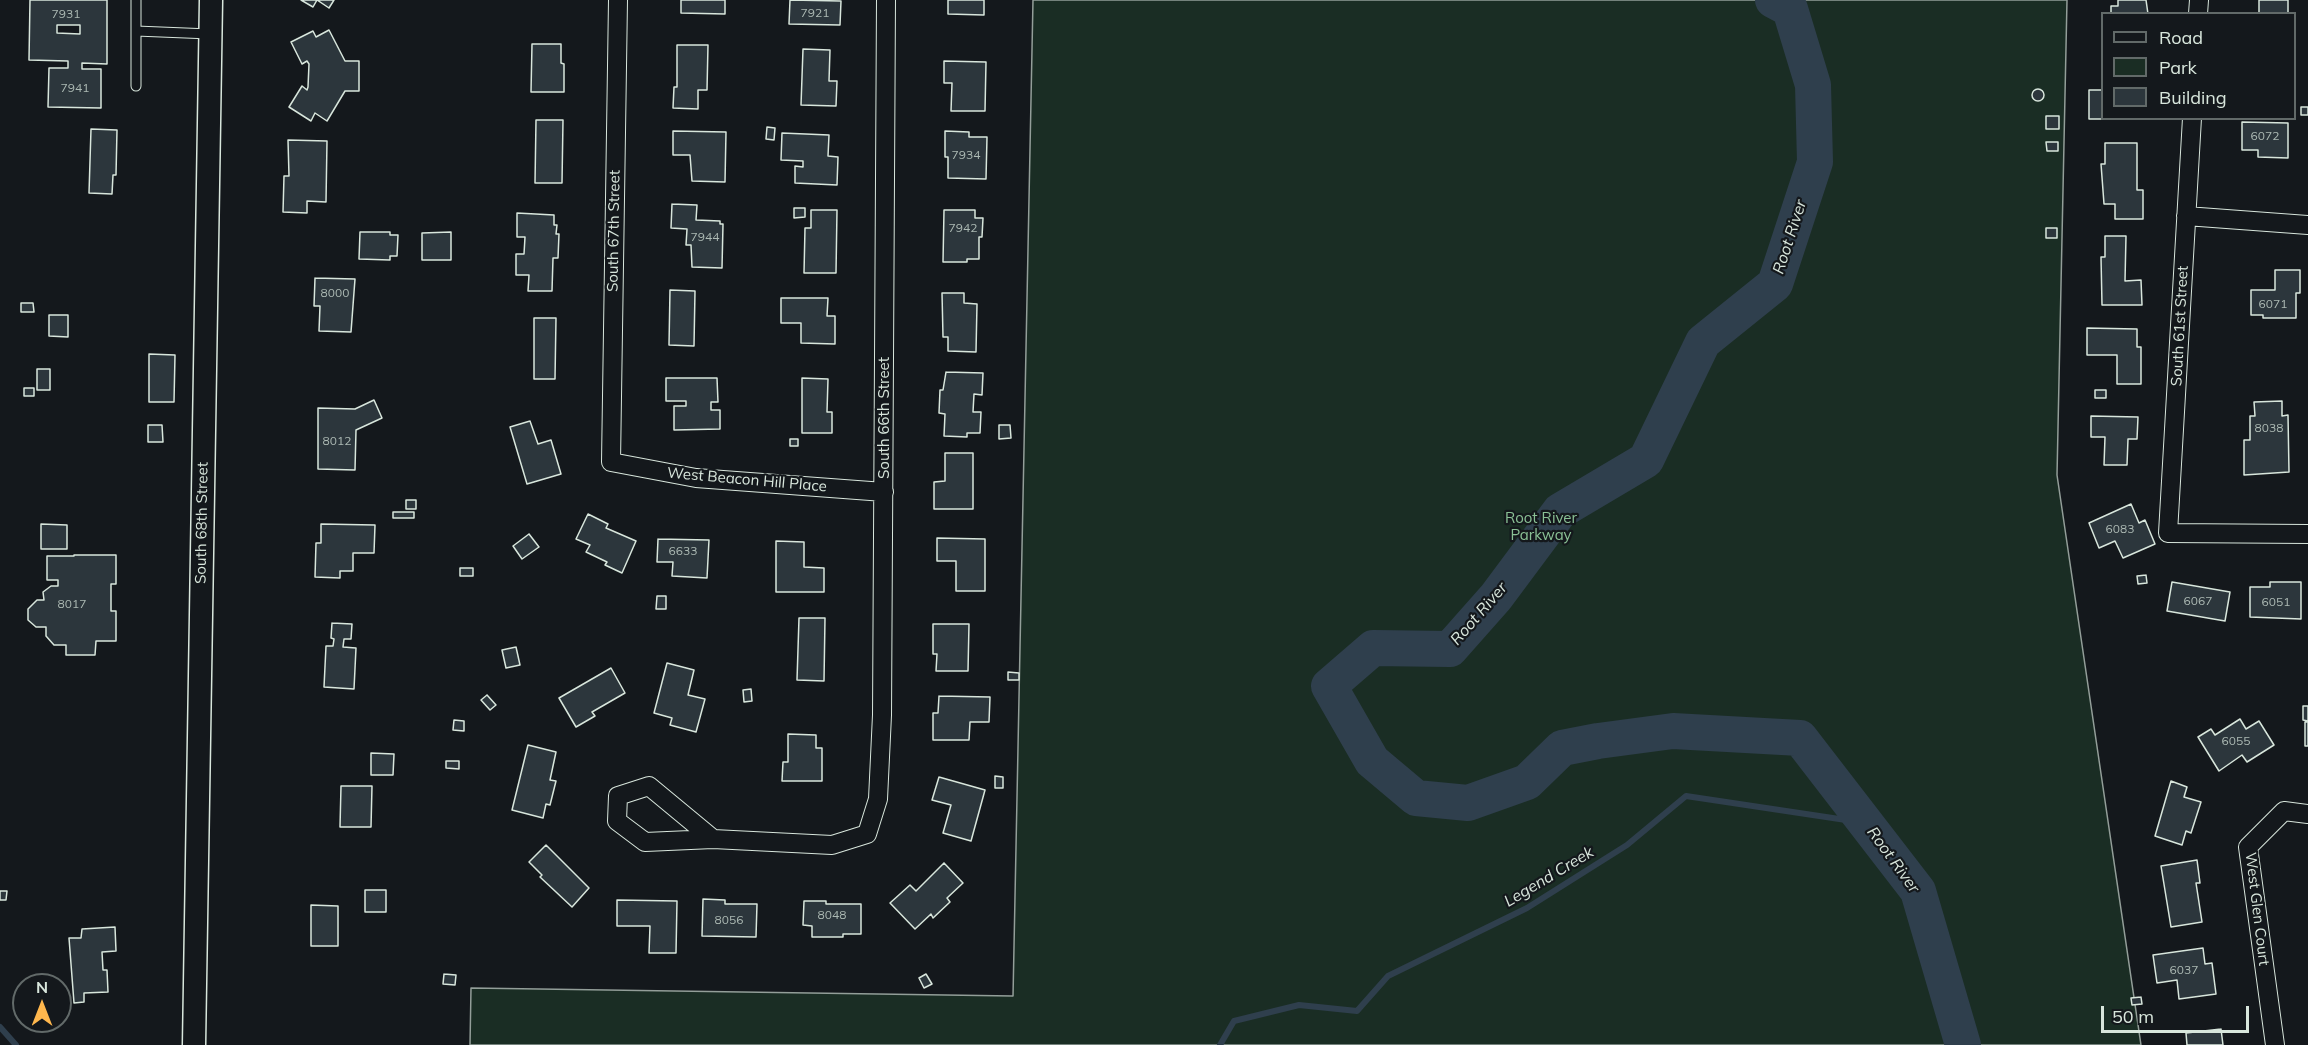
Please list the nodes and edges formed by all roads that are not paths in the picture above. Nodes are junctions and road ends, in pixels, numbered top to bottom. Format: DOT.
graph roads {
  1 [pos="136,0"];
  2 [pos="211,0"];
  3 [pos="618,0"];
  4 [pos="886,0"];
  5 [pos="136,31"];
  6 [pos="210,34"];
  7 [pos="136,86"];
  8 [pos="2192,120"];
  9 [pos="2186,216"];
  10 [pos="2308,225"];
  11 [pos="611,462"];
  12 [pos="884,492"];
  13 [pos="2308,534"];
  14 [pos="2308,814"];
  15 [pos="713,839"];
  16 [pos="194,1045"];
  17 [pos="2275,1045"];
  1 -- 5 [label="lane"];
  2 -- 6 [label="street, South 68th Street"];
  3 -- 11 [label="street, South 67th Street"];
  4 -- 12 [label="street, South 66th Street"];
  5 -- 6 [label="lane"];
  5 -- 7 [label="lane"];
  6 -- 16 [label="street, South 68th Street"];
  8 -- 9 [label="street, South 61st Street"];
  9 -- 10 [label="street"];
  9 -- 13 [label="street, South 61st Street"];
  11 -- 12 [label="street, West Beacon Hill Place"];
  12 -- 15 [label="street, South 66th Street"];
  14 -- 17 [label="street, West Glen Court"];
  15 -- 15 [label="street"];
}
